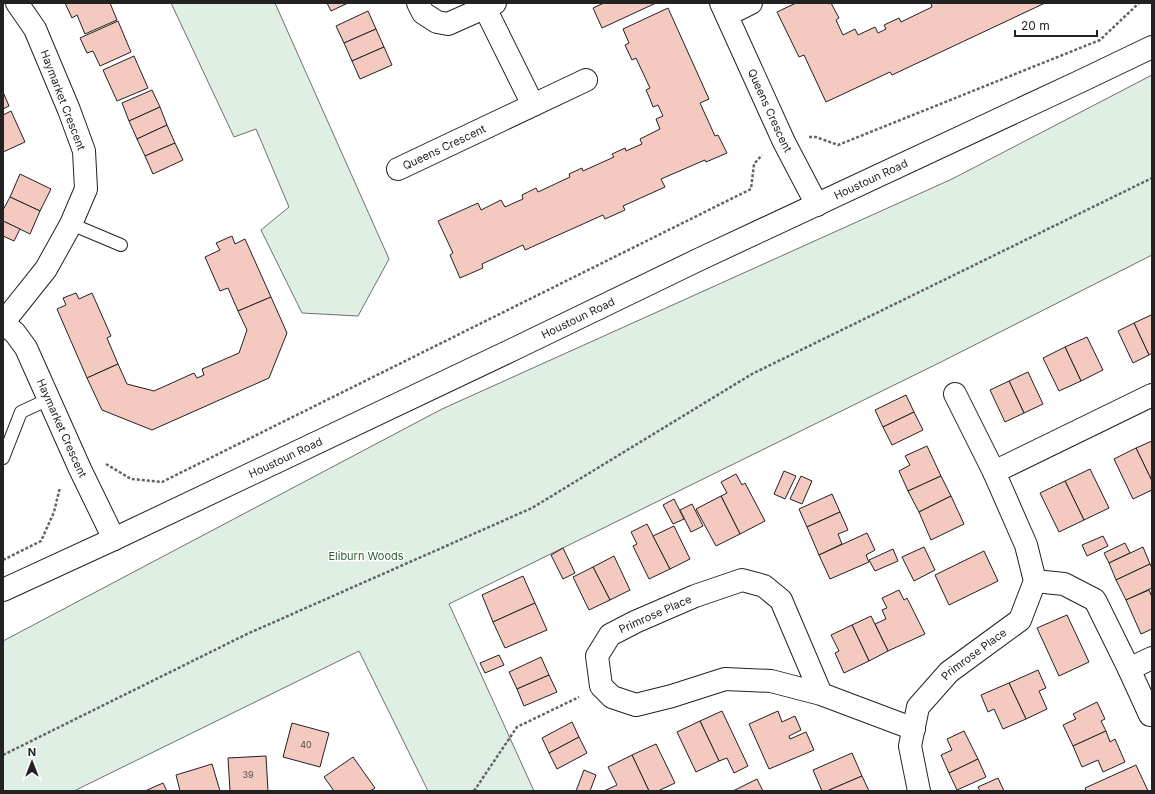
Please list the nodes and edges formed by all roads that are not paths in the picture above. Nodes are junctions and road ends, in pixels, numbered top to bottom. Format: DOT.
graph roads {
  1 [pos="17,3"];
  2 [pos="418,3"];
  3 [pos="751,3"];
  4 [pos="490,6"];
  5 [pos="724,9"];
  6 [pos="1152,47"];
  7 [pos="586,80"];
  8 [pos="533,105"];
  9 [pos="398,169"];
  10 [pos="817,205"];
  11 [pos="71,224"];
  12 [pos="120,245"];
  13 [pos="3,323"];
  14 [pos="955,394"];
  15 [pos="1152,395"];
  16 [pos="49,399"];
  17 [pos="3,458"];
  18 [pos="994,472"];
  19 [pos="114,539"];
  20 [pos="1035,581"];
  21 [pos="3,590"];
  22 [pos="1152,658"];
  23 [pos="1129,669"];
  24 [pos="821,694"];
  25 [pos="1150,715"];
  26 [pos="914,730"];
  27 [pos="919,791"];
  1 -- 11 [label="street, Haymarket Crescent"];
  2 -- 4 [label="street"];
  3 -- 5 [label="street, Queens Crescent"];
  4 -- 8 [label="street"];
  5 -- 10 [label="street, Queens Crescent"];
  6 -- 10 [label="street, Houstoun Road"];
  7 -- 8 [label="street, Queens Crescent"];
  8 -- 9 [label="street, Queens Crescent"];
  10 -- 19 [label="street, Houstoun Road"];
  11 -- 12 [label="lane"];
  11 -- 13 [label="street, Haymarket Crescent"];
  13 -- 16 [label="street, Haymarket Crescent"];
  14 -- 18 [label="street"];
  15 -- 18 [label="street"];
  16 -- 17 [label="lane"];
  16 -- 19 [label="street, Haymarket Crescent"];
  18 -- 20 [label="street"];
  19 -- 21 [label="street, Houstoun Road"];
  20 -- 23 [label="street"];
  20 -- 26 [label="street, Primrose Place"];
  22 -- 23 [label="street"];
  23 -- 25 [label="street"];
  24 -- 24 [label="street, Primrose Place"];
  24 -- 26 [label="street"];
  26 -- 27 [label="street, Primrose Place"];
}
